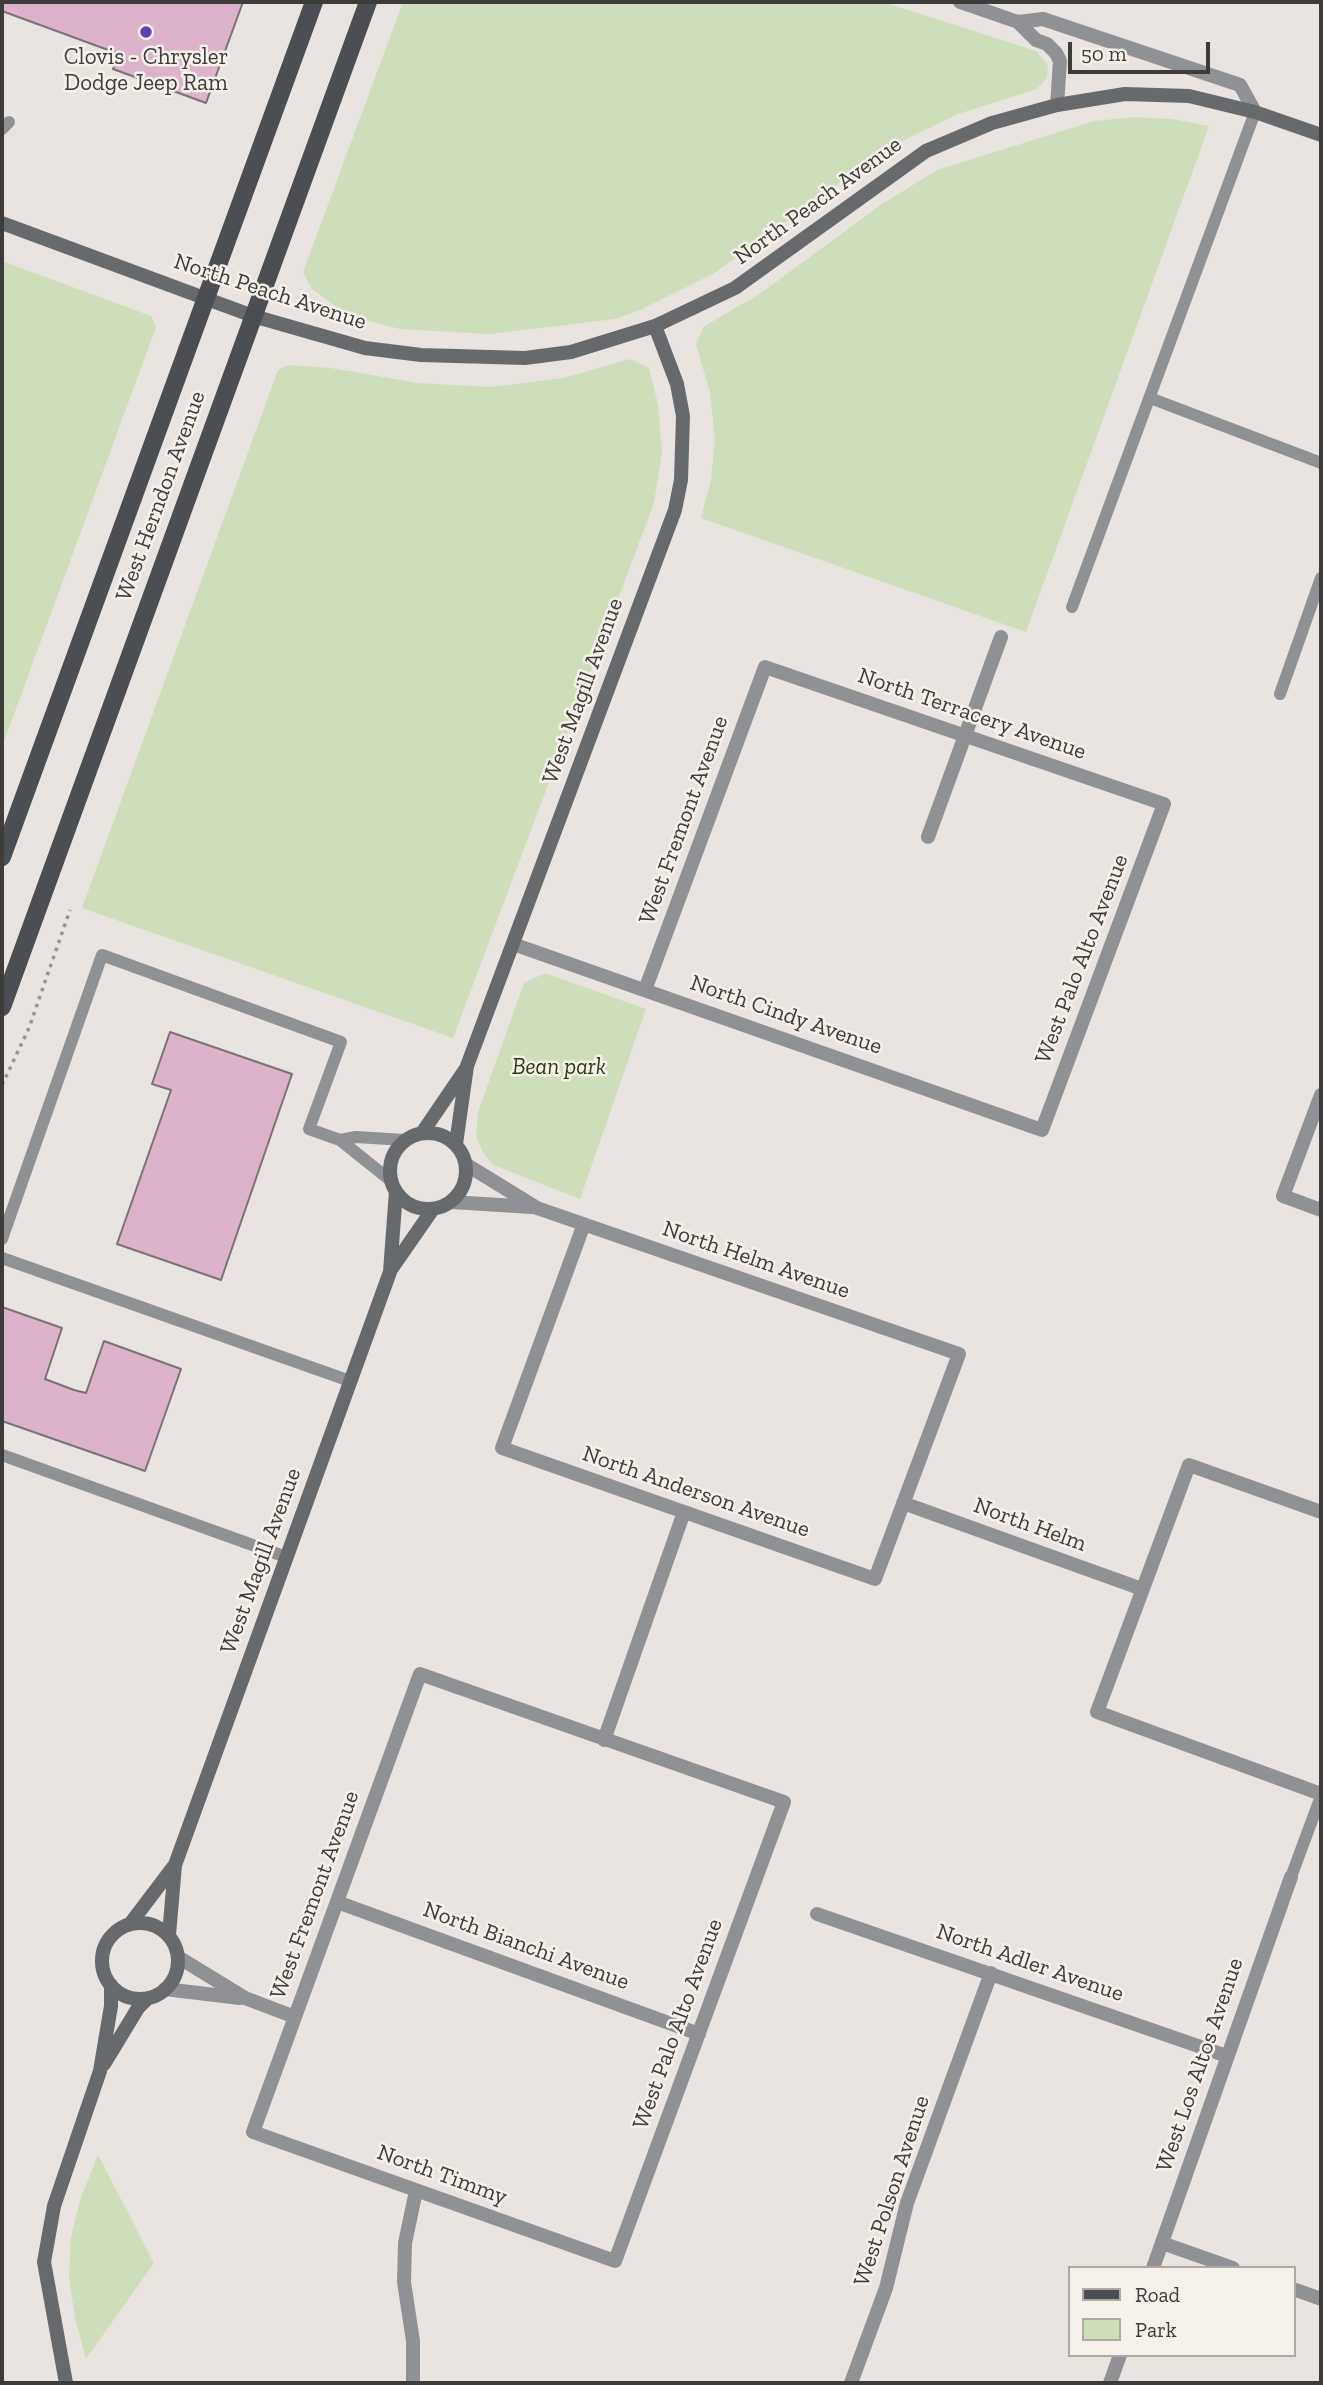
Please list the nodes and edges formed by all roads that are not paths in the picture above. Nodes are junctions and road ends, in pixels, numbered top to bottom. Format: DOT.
graph roads {
  1 [pos="314,2"];
  2 [pos="368,2"];
  3 [pos="960,2"];
  4 [pos="1018,22"];
  5 [pos="1057,105"];
  6 [pos="1255,112"];
  7 [pos="1321,134"];
  8 [pos="2,223"];
  9 [pos="205,298"];
  10 [pos="253,316"];
  11 [pos="654,326"];
  12 [pos="1150,398"];
  13 [pos="1321,463"];
  14 [pos="1321,578"];
  15 [pos="1072,607"];
  16 [pos="1001,637"];
  17 [pos="765,667"];
  18 [pos="1280,694"];
  19 [pos="965,735"];
  20 [pos="1164,804"];
  21 [pos="928,837"];
  22 [pos="2,857"];
  23 [pos="513,944"];
  24 [pos="645,990"];
  25 [pos="2,1007"];
  26 [pos="467,1066"];
  27 [pos="1321,1094"];
  28 [pos="1042,1130"];
  29 [pos="422,1133"];
  30 [pos="340,1140"];
  31 [pos="405,1140"];
  32 [pos="456,1144"];
  33 [pos="467,1165"];
  34 [pos="393,1186"];
  35 [pos="451,1202"];
  36 [pos="537,1208"];
  37 [pos="433,1209"];
  38 [pos="1321,1210"];
  39 [pos="584,1224"];
  40 [pos="2,1239"];
  41 [pos="2,1258"];
  42 [pos="390,1272"];
  43 [pos="350,1381"];
  44 [pos="2,1455"];
  45 [pos="903,1503"];
  46 [pos="684,1512"];
  47 [pos="1321,1512"];
  48 [pos="286,1557"];
  49 [pos="1142,1589"];
  50 [pos="604,1740"];
  51 [pos="1321,1795"];
  52 [pos="175,1865"];
  53 [pos="1291,1877"];
  54 [pos="337,1902"];
  55 [pos="817,1914"];
  56 [pos="130,1924"];
  57 [pos="169,1935"];
  58 [pos="178,1957"];
  59 [pos="991,1973"];
  60 [pos="111,1985"];
  61 [pos="165,1989"];
  62 [pos="148,1998"];
  63 [pos="245,1998"];
  64 [pos="295,2017"];
  65 [pos="699,2034"];
  66 [pos="1227,2056"];
  67 [pos="100,2071"];
  68 [pos="253,2132"];
  69 [pos="416,2191"];
  70 [pos="1162,2243"];
  71 [pos="615,2261"];
  72 [pos="1154,2266"];
  73 [pos="1227,2266"];
  74 [pos="1295,2290"];
  75 [pos="1321,2299"];
  76 [pos="1119,2357"];
  77 [pos="66,2383"];
  78 [pos="413,2383"];
  79 [pos="851,2383"];
  80 [pos="1110,2383"];
  1 -- 9 [label="main road, West Herndon Avenue"];
  2 -- 10 [label="main road, West Herndon Avenue"];
  3 -- 4 [label="street"];
  4 -- 5 [label="street"];
  4 -- 6 [label="street"];
  5 -- 6 [label="street, North Peach Avenue"];
  5 -- 11 [label="street, North Peach Avenue"];
  6 -- 7 [label="street, North Peach Avenue"];
  6 -- 12 [label="lane"];
  8 -- 9 [label="street, North Peach Avenue"];
  9 -- 10 [label="street, North Peach Avenue"];
  9 -- 22 [label="main road, West Herndon Avenue"];
  10 -- 11 [label="street, North Peach Avenue"];
  10 -- 25 [label="main road, West Herndon Avenue"];
  11 -- 23 [label="street, West Magill Avenue"];
  12 -- 13 [label="lane"];
  12 -- 15 [label="lane"];
  14 -- 18 [label="lane"];
  16 -- 19 [label="street"];
  17 -- 19 [label="street, North Terracery Avenue"];
  17 -- 24 [label="street, West Fremont Avenue"];
  19 -- 20 [label="street, North Terracery Avenue"];
  19 -- 21 [label="street"];
  20 -- 28 [label="street, West Palo Alto Avenue"];
  23 -- 24 [label="street, North Cindy Avenue"];
  23 -- 26 [label="street, West Magill Avenue"];
  24 -- 28 [label="street, North Cindy Avenue"];
  26 -- 29 [label="street, West Magill Avenue"];
  26 -- 32 [label="street, West Magill Avenue"];
  27 -- 38 [label="street"];
  29 -- 31 [label="street"];
  29 -- 32 [label="street"];
  30 -- 31 [label="lane"];
  30 -- 34 [label="lane"];
  30 -- 40 [label="lane"];
  31 -- 34 [label="street"];
  32 -- 33 [label="street"];
  33 -- 35 [label="street"];
  33 -- 36 [label="street, North Helm Avenue"];
  34 -- 37 [label="street"];
  34 -- 42 [label="street, West Magill Avenue"];
  35 -- 36 [label="street, North Helm Avenue"];
  35 -- 37 [label="street"];
  36 -- 39 [label="street, North Helm Avenue"];
  37 -- 42 [label="street, West Magill Avenue"];
  39 -- 45 [label="street, North Helm Avenue"];
  39 -- 46 [label="street, North Anderson Avenue"];
  41 -- 43 [label="lane"];
  42 -- 43 [label="street, West Magill Avenue"];
  43 -- 48 [label="street, West Magill Avenue"];
  44 -- 48 [label="lane"];
  45 -- 46 [label="street, North Anderson Avenue"];
  45 -- 49 [label="street, North Helm"];
  46 -- 50 [label="street"];
  47 -- 49 [label="street"];
  48 -- 52 [label="street, West Magill Avenue"];
  49 -- 51 [label="street"];
  50 -- 54 [label="street, West Fremont Avenue"];
  50 -- 65 [label="street, West Palo Alto Avenue"];
  51 -- 53 [label="lane"];
  52 -- 56 [label="street, West Magill Avenue"];
  52 -- 57 [label="street, West Magill Avenue"];
  53 -- 66 [label="street, West Los Altos Avenue"];
  54 -- 64 [label="street, West Fremont Avenue"];
  54 -- 65 [label="street, North Bianchi Avenue"];
  55 -- 59 [label="street, North Adler Avenue"];
  56 -- 57 [label="street"];
  56 -- 60 [label="street"];
  57 -- 58 [label="street"];
  58 -- 61 [label="street"];
  58 -- 63 [label="street"];
  59 -- 66 [label="street, North Adler Avenue"];
  59 -- 79 [label="street, West Polson Avenue"];
  60 -- 62 [label="street"];
  60 -- 67 [label="street"];
  61 -- 62 [label="street"];
  61 -- 63 [label="street"];
  62 -- 67 [label="street"];
  63 -- 64 [label="street"];
  64 -- 68 [label="street, West Fremont Avenue"];
  65 -- 71 [label="street, West Palo Alto Avenue"];
  66 -- 70 [label="street, West Los Altos Avenue"];
  67 -- 77 [label="street"];
  68 -- 69 [label="street, North Timmy"];
  69 -- 71 [label="street, North Timmy"];
  69 -- 78 [label="street"];
  70 -- 72 [label="street, West Los Altos Avenue"];
  70 -- 73 [label="street"];
  74 -- 75 [label="street"];
  76 -- 80 [label="street"];
}
